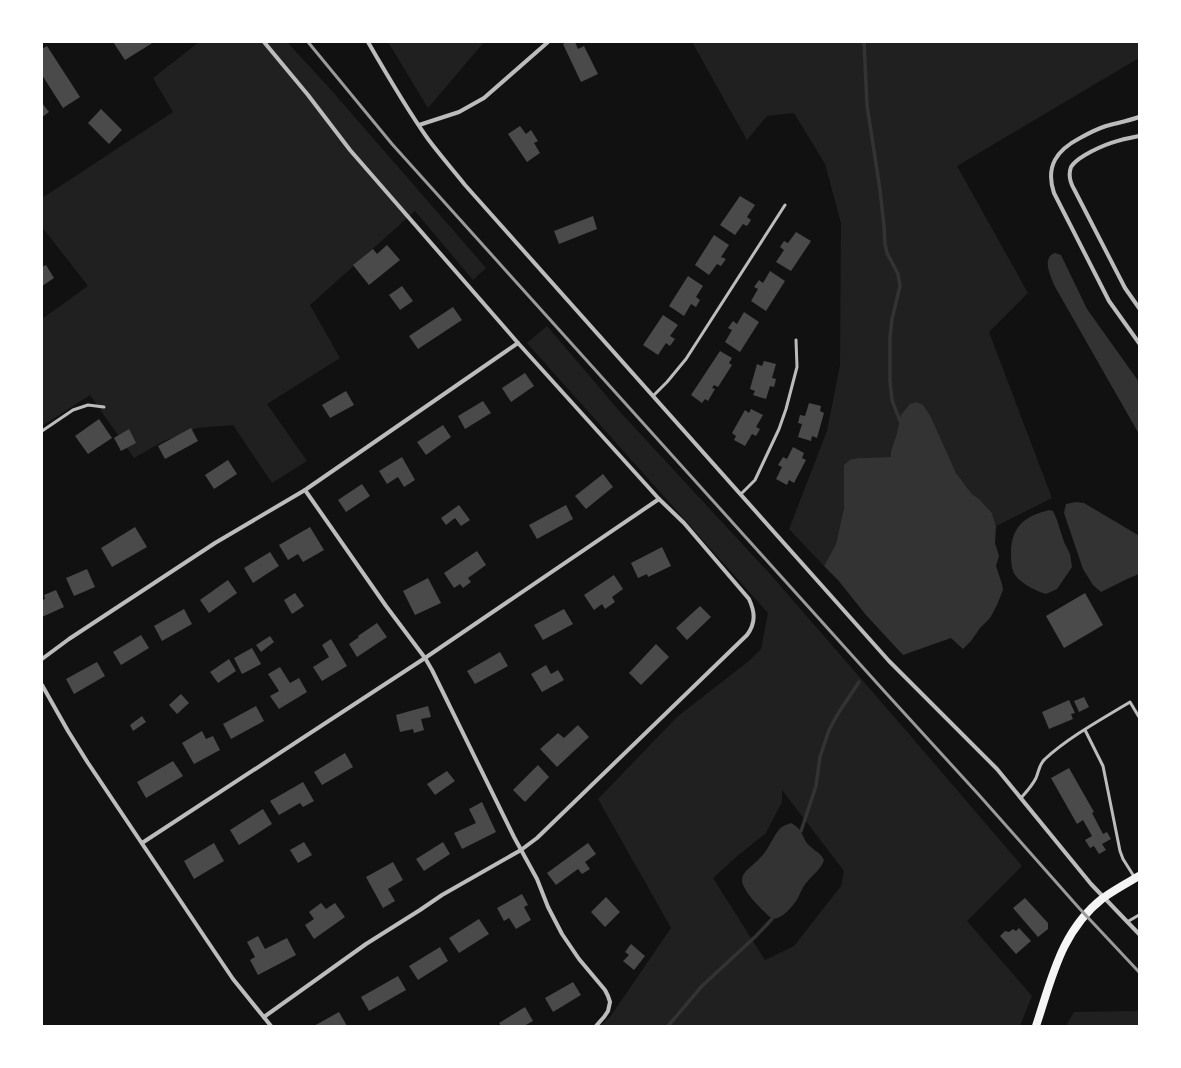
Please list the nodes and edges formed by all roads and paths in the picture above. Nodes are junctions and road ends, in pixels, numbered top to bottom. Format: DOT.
graph roads {
  1 [pos="264,42"];
  2 [pos="368,42"];
  3 [pos="548,42"];
  4 [pos="1139,117"];
  5 [pos="419,125"];
  6 [pos="1139,136"];
  7 [pos="785,205"];
  8 [pos="1139,308"];
  9 [pos="796,340"];
  10 [pos="518,343"];
  11 [pos="1139,343"];
  12 [pos="653,396"];
  13 [pos="104,407"];
  14 [pos="42,431"];
  15 [pos="305,490"];
  16 [pos="741,494"];
  17 [pos="659,499"];
  18 [pos="425,658"];
  19 [pos="42,659"];
  20 [pos="42,685"];
  21 [pos="1139,717"];
  22 [pos="1085,730"];
  23 [pos="1020,798"];
  24 [pos="142,843"];
  25 [pos="521,850"];
  26 [pos="1137,877"];
  27 [pos="1104,897"];
  28 [pos="1139,915"];
  29 [pos="1127,922"];
  30 [pos="1139,934"];
  31 [pos="264,1017"];
  32 [pos="271,1026"];
  33 [pos="596,1026"];
  34 [pos="1036,1026"];
  1 -- 10 [label="street"];
  2 -- 5 [label="street"];
  3 -- 5 [label="street"];
  4 -- 11 [label="street"];
  5 -- 12 [label="street"];
  6 -- 8 [label="street"];
  7 -- 12 [label="lane"];
  9 -- 16 [label="lane"];
  10 -- 15 [label="street"];
  10 -- 17 [label="street"];
  12 -- 16 [label="street"];
  13 -- 14 [label="lane"];
  15 -- 18 [label="street"];
  15 -- 19 [label="street"];
  16 -- 23 [label="street"];
  17 -- 18 [label="street"];
  17 -- 25 [label="street"];
  18 -- 24 [label="street"];
  18 -- 25 [label="street"];
  20 -- 24 [label="street"];
  21 -- 22 [label="lane"];
  22 -- 23 [label="lane"];
  22 -- 26 [label="lane"];
  23 -- 27 [label="street"];
  24 -- 31 [label="street"];
  25 -- 31 [label="street"];
  25 -- 33 [label="street"];
  26 -- 27 [label="main road"];
  27 -- 29 [label="street"];
  27 -- 34 [label="main road"];
  28 -- 29 [label="lane"];
  29 -- 30 [label="street"];
  31 -- 32 [label="street"];
}
